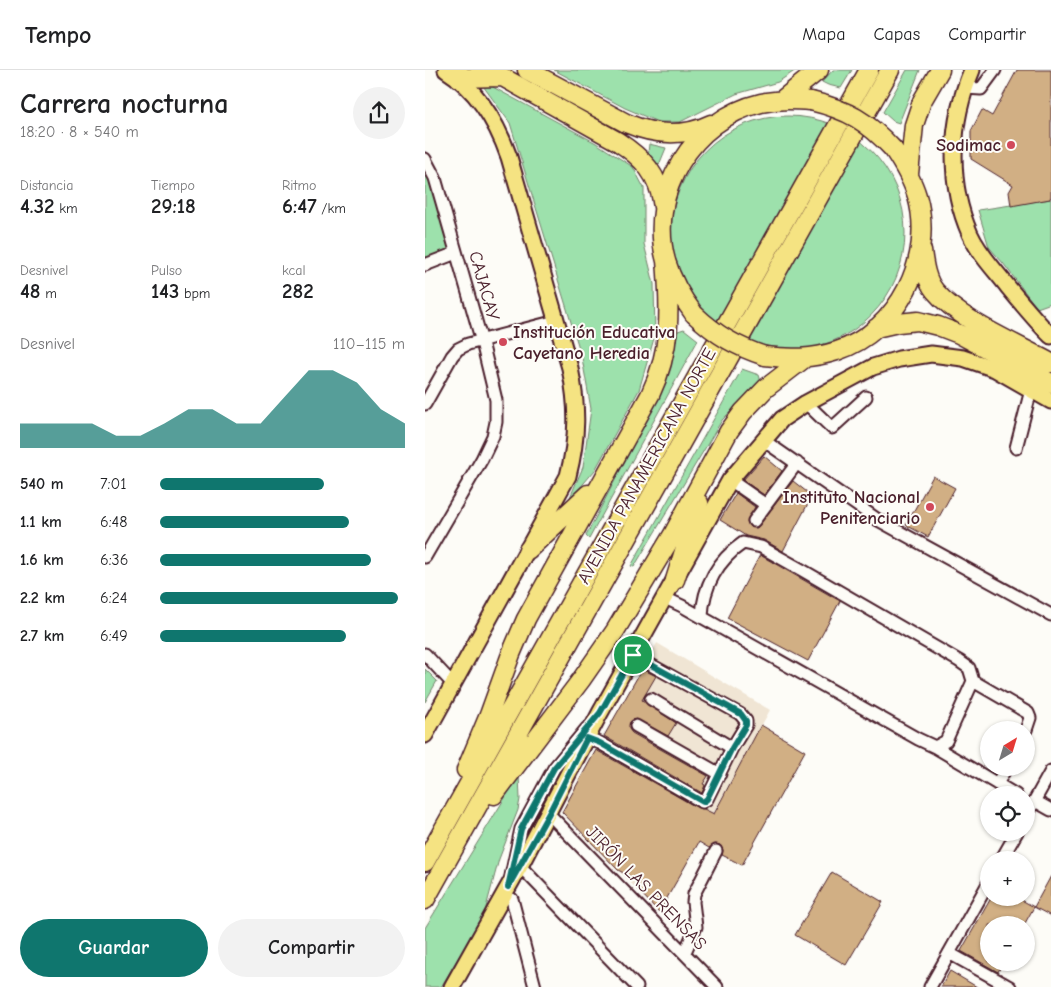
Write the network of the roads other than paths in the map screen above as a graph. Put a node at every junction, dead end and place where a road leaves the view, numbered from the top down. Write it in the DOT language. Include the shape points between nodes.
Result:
graph roads {
  1 [pos="527,70"];
  2 [pos="819,70"];
  3 [pos="869,70"];
  4 [pos="890,70"];
  5 [pos="940,70"];
  6 [pos="972,70"];
  7 [pos="995,70"];
  8 [pos="454,73"];
  9 [pos="496,73"];
  10 [pos="965,88"];
  11 [pos="783,100"];
  12 [pos="723,119"];
  13 [pos="425,159"];
  14 [pos="909,174"];
  15 [pos="663,210"];
  16 [pos="921,246"];
  17 [pos="456,252"];
  18 [pos="666,260"];
  19 [pos="425,265"];
  20 [pos="556,321"];
  21 [pos="876,328"];
  22 [pos="1051,336"];
  23 [pos="482,342"];
  24 [pos="805,358"];
  25 [pos="1051,363"];
  26 [pos="1051,382"];
  27 [pos="1031,390"];
  28 [pos="866,397"];
  29 [pos="1051,402"];
  30 [pos="806,403"];
  31 [pos="425,404"];
  32 [pos="763,440"];
  33 [pos="1016,448"];
  34 [pos="713,459"];
  35 [pos="797,463"];
  36 [pos="730,480"];
  37 [pos="601,481"];
  38 [pos="766,505"];
  39 [pos="754,521"];
  40 [pos="528,550"];
  41 [pos="425,557"];
  42 [pos="675,580"];
  43 [pos="665,598"];
  44 [pos="1051,615"];
  45 [pos="702,617"];
  46 [pos="425,654"];
  47 [pos="633,655"];
  48 [pos="973,681"];
  49 [pos="453,683"];
  50 [pos="651,699"];
  51 [pos="600,713"];
  52 [pos="1028,721"];
  53 [pos="636,726"];
  54 [pos="425,734"];
  55 [pos="587,738"];
  56 [pos="935,747"];
  57 [pos="732,748"];
  58 [pos="1051,771"];
  59 [pos="719,774"];
  60 [pos="1002,776"];
  61 [pos="997,784"];
  62 [pos="1000,786"];
  63 [pos="1035,796"];
  64 [pos="1035,804"];
  65 [pos="1051,810"];
  66 [pos="549,813"];
  67 [pos="450,818"];
  68 [pos="459,838"];
  69 [pos="716,851"];
  70 [pos="425,862"];
  71 [pos="520,866"];
  72 [pos="510,893"];
  73 [pos="980,898"];
  74 [pos="425,900"];
  75 [pos="685,952"];
  76 [pos="949,953"];
  77 [pos="452,987"];
  78 [pos="535,987"];
  79 [pos="637,987"];
  80 [pos="717,987"];
  81 [pos="930,987"];
  82 [pos="1010,987"];
  1 -- 12 [label="highway" via="643,131 680,134 702,129"];
  2 -- 11 [label="highway"];
  3 -- 67 [label="highway, AVENIDA PANAMERICANA NORTE"];
  4 -- 68 [label="highway, AVENIDA PANAMERICANA NORTE"];
  5 -- 14 [label="highway" via="922,101 914,125"];
  6 -- 10 [label="main road"];
  7 -- 10 [label="street" via="981,89"];
  8 -- 9 [label="highway"];
  8 -- 20 [label="main road" via="476,96 501,135"];
  9 -- 15 [label="highway" via="635,153 654,176 661,192"];
  10 -- 22 [label="main road" via="957,120 954,154 957,196 971,235 994,270"];
  11 -- 12 [label="highway" via="762,102"];
  11 -- 14 [label="highway, bridge" via="834,106 857,117 893,148"];
  12 -- 15 [label="highway" via="700,136 683,158 670,183"];
  13 -- 17 [label="street, CAJACAY" via="435,178"];
  14 -- 16 [label="highway" via="918,198"];
  15 -- 18 [label="highway"];
  16 -- 21 [label="highway" via="906,292 893,312"];
  16 -- 25 [label="highway" via="925,272 935,290 951,306"];
  17 -- 19 [label="street"];
  17 -- 23 [label="street, CAJACAY"];
  18 -- 24 [label="highway, bridge" via="682,298 709,328 726,340 765,356"];
  18 -- 37 [label="highway" via="669,311 664,359 650,395"];
  20 -- 23 [label="street"];
  20 -- 40 [label="main road" via="576,395 574,453 568,476"];
  21 -- 24 [label="highway" via="837,351"];
  21 -- 26 [label="highway" via="918,321 938,326"];
  23 -- 31 [label="street" via="458,348"];
  23 -- 41 [label="street, CAJACAY" via="496,400 493,436"];
  24 -- 34 [label="highway" via="746,408"];
  27 -- 29 [label="main road"];
  27 -- 30 [label="main road" via="995,369 963,358 931,354 873,367"];
  27 -- 33 [label="street"];
  28 -- 30 [label="street" via="832,428"];
  30 -- 32 [label="main road" via="782,419"];
  32 -- 35 [label="street"];
  32 -- 36 [label="main road"];
  34 -- 42 [label="highway"];
  34 -- 68 [label="highway" via="658,561 598,656"];
  35 -- 38 [label="street"];
  35 -- 44 [label="street" via="878,520"];
  36 -- 38 [label="street"];
  36 -- 42 [label="main road"];
  37 -- 40 [label="highway"];
  37 -- 67 [label="highway" via="520,631"];
  38 -- 39 [label="street"];
  40 -- 49 [label="main road"];
  42 -- 43 [label="main road"];
  43 -- 45 [label="street"];
  43 -- 47 [label="main road"];
  45 -- 48 [label="street" via="711,579 718,566 743,543 761,547 959,661 969,668"];
  45 -- 56 [label="street"];
  46 -- 49 [label="street"];
  47 -- 51 [label="main road"];
  47 -- 57 [label="street" via="741,714 746,725"];
  48 -- 52 [label="street" via="1028,713"];
  48 -- 56 [label="street" via="946,741"];
  49 -- 54 [label="main road"];
  50 -- 57 [label="street"];
  51 -- 55 [label="main road"];
  51 -- 72 [label="street" via="554,768 521,829"];
  53 -- 59 [label="street"];
  55 -- 59 [label="street" via="703,802"];
  55 -- 66 [label="main road"];
  56 -- 61 [label="street"];
  57 -- 59 [label="street"];
  58 -- 63 [label="street"];
  60 -- 61 [label="street"];
  61 -- 62 [label="street"];
  64 -- 65 [label="street"];
  66 -- 71 [label="main road"];
  66 -- 75 [label="street, JIRÓN LAS PRENSAS"];
  67 -- 70 [label="highway, AVENIDA PANAMERICANA NORTE"];
  68 -- 74 [label="highway"];
  69 -- 75 [label="street" via="694,894 696,927"];
  71 -- 72 [label="main road"];
  71 -- 79 [label="street"];
  72 -- 77 [label="main road"];
  72 -- 78 [label="street"];
  73 -- 76 [label="street"];
  75 -- 80 [label="street, JIRÓN LAS PRENSAS"];
  76 -- 81 [label="street"];
  76 -- 82 [label="street"];
}
